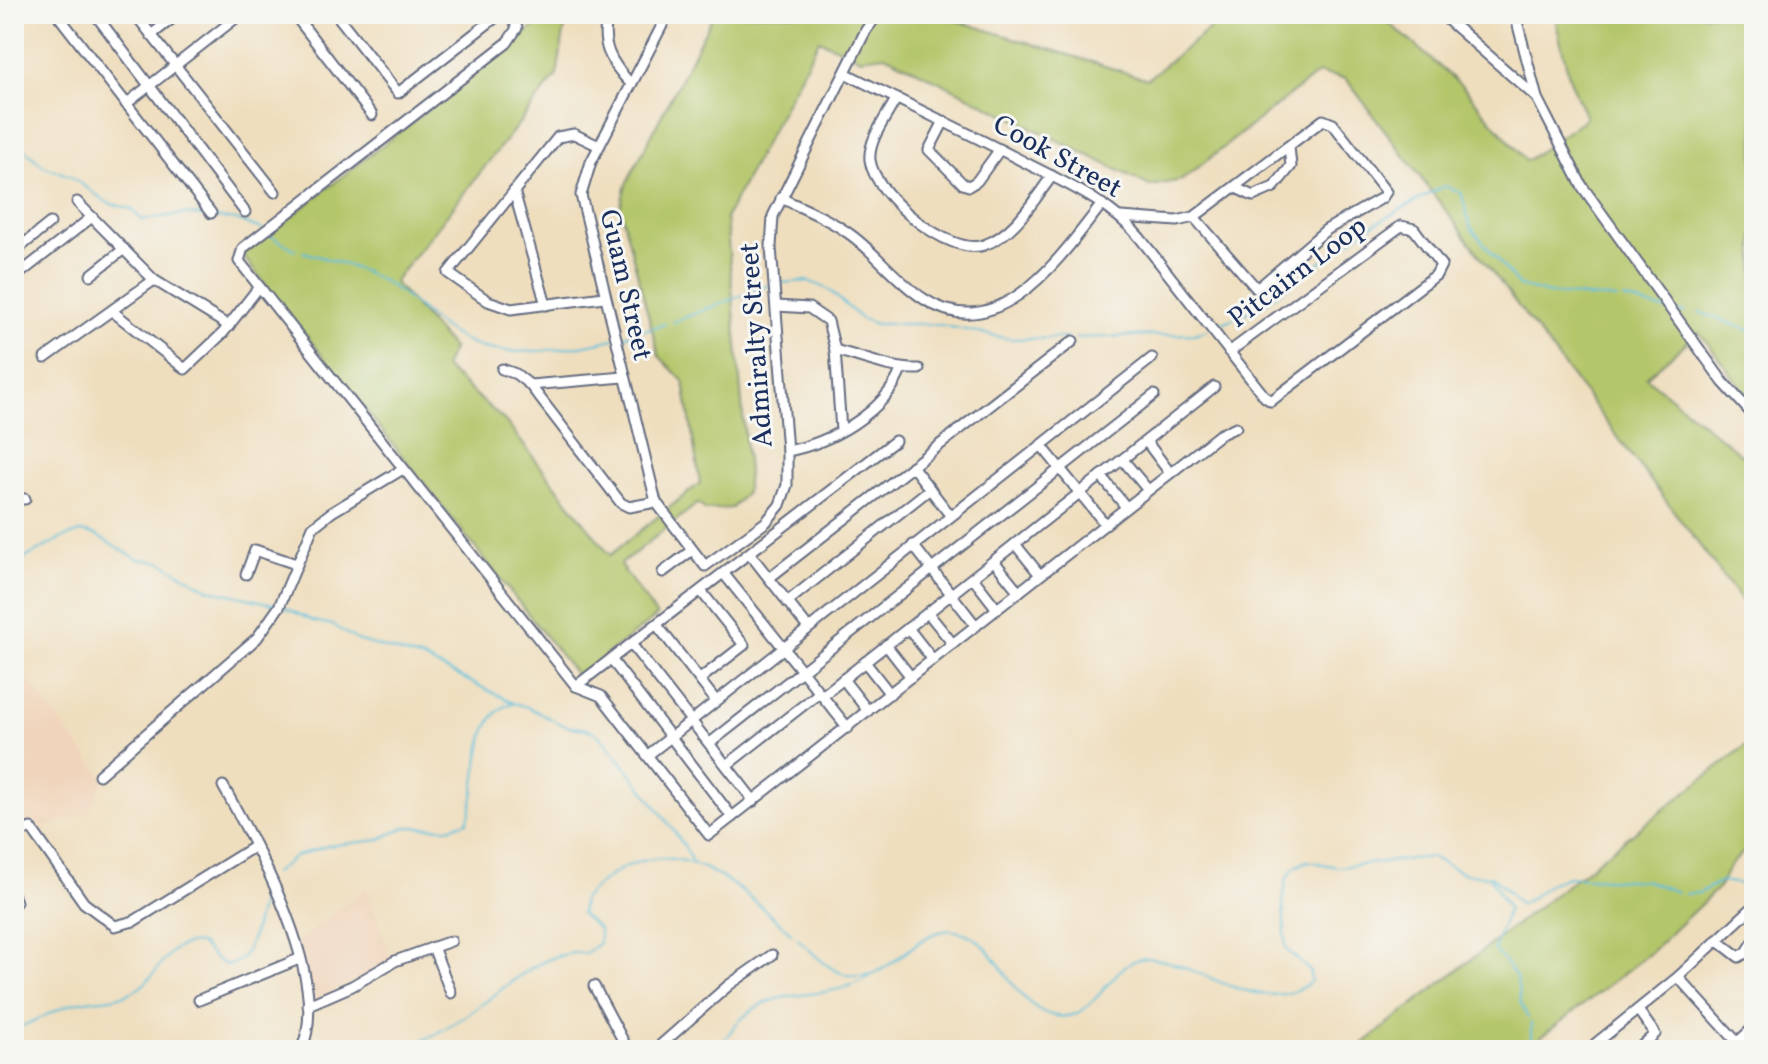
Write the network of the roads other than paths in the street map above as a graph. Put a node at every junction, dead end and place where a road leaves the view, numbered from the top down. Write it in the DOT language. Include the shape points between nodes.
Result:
graph roads {
  1 [pos="57,14"];
  2 [pos="95,14"];
  3 [pos="135,14"];
  4 [pos="178,14"];
  5 [pos="241,14"];
  6 [pos="294,14"];
  7 [pos="336,14"];
  8 [pos="500,14"];
  9 [pos="512,14"];
  10 [pos="609,14"];
  11 [pos="668,14"];
  12 [pos="878,14"];
  13 [pos="1441,14"];
  14 [pos="1515,14"];
  15 [pos="151,35"];
  16 [pos="175,65"];
  17 [pos="845,73"];
  18 [pos="631,84"];
  19 [pos="149,86"];
  20 [pos="1537,98"];
  21 [pos="896,99"];
  22 [pos="126,104"];
  23 [pos="372,115"];
  24 [pos="944,121"];
  25 [pos="599,146"];
  26 [pos="1289,147"];
  27 [pos="1000,149"];
  28 [pos="1052,176"];
  29 [pos="1236,188"];
  30 [pos="514,191"];
  31 [pos="275,192"];
  32 [pos="781,198"];
  33 [pos="77,202"];
  34 [pos="1102,204"];
  35 [pos="245,212"];
  36 [pos="211,213"];
  37 [pos="92,217"];
  38 [pos="1121,217"];
  39 [pos="1194,217"];
  40 [pos="50,223"];
  41 [pos="124,249"];
  42 [pos="14,252"];
  43 [pos="91,275"];
  44 [pos="14,278"];
  45 [pos="154,280"];
  46 [pos="259,287"];
  47 [pos="604,297"];
  48 [pos="546,305"];
  49 [pos="777,306"];
  50 [pos="112,311"];
  51 [pos="229,326"];
  52 [pos="1073,341"];
  53 [pos="835,350"];
  54 [pos="1229,352"];
  55 [pos="45,358"];
  56 [pos="1152,358"];
  57 [pos="502,369"];
  58 [pos="919,369"];
  59 [pos="901,370"];
  60 [pos="624,377"];
  61 [pos="530,385"];
  62 [pos="1214,387"];
  63 [pos="1154,395"];
  64 [pos="1271,401"];
  65 [pos="1754,416"];
  66 [pos="1236,427"];
  67 [pos="841,430"];
  68 [pos="895,441"];
  69 [pos="1146,441"];
  70 [pos="1041,445"];
  71 [pos="787,451"];
  72 [pos="1123,460"];
  73 [pos="912,466"];
  74 [pos="403,469"];
  75 [pos="1061,469"];
  76 [pos="1170,473"];
  77 [pos="1101,476"];
  78 [pos="930,489"];
  79 [pos="1148,490"];
  80 [pos="1080,493"];
  81 [pos="14,498"];
  82 [pos="25,499"];
  83 [pos="656,502"];
  84 [pos="1126,507"];
  85 [pos="950,515"];
  86 [pos="1105,524"];
  87 [pos="1015,544"];
  88 [pos="913,545"];
  89 [pos="691,551"];
  90 [pos="750,554"];
  91 [pos="994,561"];
  92 [pos="296,564"];
  93 [pos="705,566"];
  94 [pos="932,570"];
  95 [pos="663,572"];
  96 [pos="246,574"];
  97 [pos="724,574"];
  98 [pos="1040,575"];
  99 [pos="769,578"];
  100 [pos="973,578"];
  101 [pos="701,591"];
  102 [pos="1019,592"];
  103 [pos="951,594"];
  104 [pos="787,602"];
  105 [pos="997,609"];
  106 [pos="928,613"];
  107 [pos="657,625"];
  108 [pos="976,626"];
  109 [pos="808,628"];
  110 [pos="908,628"];
  111 [pos="631,644"];
  112 [pos="953,644"];
  113 [pos="886,645"];
  114 [pos="783,647"];
  115 [pos="611,659"];
  116 [pos="933,660"];
  117 [pos="865,662"];
  118 [pos="802,671"];
  119 [pos="911,677"];
  120 [pos="700,679"];
  121 [pos="843,679"];
  122 [pos="576,686"];
  123 [pos="890,694"];
  124 [pos="821,695"];
  125 [pos="716,701"];
  126 [pos="868,711"];
  127 [pos="692,720"];
  128 [pos="848,728"];
  129 [pos="672,736"];
  130 [pos="710,743"];
  131 [pos="648,755"];
  132 [pos="727,765"];
  133 [pos="99,775"];
  134 [pos="223,786"];
  135 [pos="754,801"];
  136 [pos="732,817"];
  137 [pos="14,834"];
  138 [pos="255,846"];
  139 [pos="1754,906"];
  140 [pos="1717,940"];
  141 [pos="451,941"];
  142 [pos="1754,941"];
  143 [pos="433,947"];
  144 [pos="772,955"];
  145 [pos="299,959"];
  146 [pos="1678,977"];
  147 [pos="594,986"];
  148 [pos="451,993"];
  149 [pos="199,1000"];
  150 [pos="308,1005"];
  151 [pos="1638,1010"];
  152 [pos="1754,1027"];
  153 [pos="1738,1043"];
  154 [pos="301,1050"];
  155 [pos="628,1050"];
  156 [pos="655,1050"];
  157 [pos="1596,1050"];
  158 [pos="1637,1050"];
  159 [pos="1729,1050"];
  1 -- 22 [label="street"];
  2 -- 19 [label="street"];
  3 -- 15 [label="street"];
  4 -- 15 [label="street"];
  5 -- 16 [label="street"];
  6 -- 23 [label="street"];
  7 -- 8 [label="street" via="398,93"];
  9 -- 46 [label="street" via="517,28 507,43 240,252 239,261"];
  10 -- 18 [label="street" via="607,52"];
  11 -- 18 [label="street, Guam Street"];
  12 -- 17 [label="street, Admiralty Street"];
  13 -- 20 [label="street"];
  14 -- 20 [label="street"];
  15 -- 16 [label="street"];
  16 -- 19 [label="street"];
  16 -- 31 [label="street"];
  17 -- 21 [label="street, Cook Street"];
  17 -- 32 [label="street, Admiralty Street"];
  18 -- 25 [label="street, Guam Street"];
  19 -- 22 [label="street"];
  19 -- 35 [label="street"];
  20 -- 65 [label="street" via="1582,186 1723,382"];
  21 -- 24 [label="street, Cook Street"];
  21 -- 28 [label="street" via="871,151 873,171 897,203 954,244 975,248 999,238"];
  22 -- 36 [label="street"];
  24 -- 27 [label="street, Cook Street"];
  24 -- 27 [label="street" via="929,150 963,184 974,184"];
  25 -- 30 [label="street" via="563,133"];
  25 -- 47 [label="street, Guam Street" via="581,195"];
  26 -- 29 [label="street"];
  26 -- 29 [label="street" via="1291,166 1274,187 1253,196"];
  26 -- 39 [label="street" via="1327,120 1385,188 1385,195 1326,230 1262,288 1251,286"];
  27 -- 28 [label="street, Cook Street"];
  28 -- 34 [label="street, Cook Street"];
  29 -- 39 [label="street"];
  30 -- 48 [label="street"];
  30 -- 48 [label="street" via="448,273 499,306"];
  32 -- 34 [label="street" via="850,234 922,298 959,313 989,310 1029,288"];
  32 -- 49 [label="street, Admiralty Street" via="771,231"];
  33 -- 37 [label="street"];
  34 -- 38 [label="street, Cook Street"];
  37 -- 41 [label="street"];
  37 -- 44 [label="street"];
  38 -- 39 [label="street"];
  38 -- 54 [label="street, Cook Street"];
  40 -- 42 [label="street"];
  41 -- 43 [label="street"];
  41 -- 45 [label="street"];
  45 -- 50 [label="street"];
  45 -- 51 [label="street"];
  46 -- 51 [label="street"];
  46 -- 74 [label="street"];
  47 -- 48 [label="street"];
  47 -- 60 [label="street, Guam Street"];
  49 -- 53 [label="street" via="820,313 828,321"];
  49 -- 71 [label="street, Admiralty Street"];
  50 -- 51 [label="street" via="185,369"];
  50 -- 55 [label="street"];
  52 -- 73 [label="street"];
  53 -- 59 [label="street"];
  53 -- 67 [label="street"];
  54 -- 64 [label="street, Cook Street"];
  54 -- 64 [label="street, Pitcairn Loop" via="1390,232 1406,226 1417,231 1439,261 1440,272"];
  56 -- 70 [label="street"];
  57 -- 61 [label="street"];
  58 -- 59 [label="street"];
  59 -- 67 [label="street" via="884,398"];
  60 -- 61 [label="street"];
  60 -- 83 [label="street, Guam Street"];
  61 -- 83 [label="street" via="621,503 629,507"];
  62 -- 69 [label="street"];
  63 -- 75 [label="street"];
  66 -- 76 [label="street"];
  67 -- 71 [label="street"];
  68 -- 90 [label="street"];
  69 -- 72 [label="street"];
  69 -- 76 [label="street"];
  70 -- 75 [label="street"];
  70 -- 85 [label="street"];
  71 -- 93 [label="street, Admiralty Street" via="787,485 780,505 741,542"];
  72 -- 77 [label="street"];
  72 -- 79 [label="street"];
  73 -- 78 [label="street"];
  73 -- 99 [label="street"];
  74 -- 92 [label="street" via="322,519 306,538"];
  74 -- 122 [label="street"];
  75 -- 80 [label="street"];
  75 -- 94 [label="street"];
  76 -- 79 [label="street"];
  77 -- 80 [label="street"];
  77 -- 84 [label="street"];
  78 -- 85 [label="street"];
  78 -- 104 [label="street"];
  79 -- 84 [label="street"];
  80 -- 86 [label="street"];
  80 -- 87 [label="street"];
  81 -- 82 [label="street"];
  83 -- 89 [label="street, Guam Street"];
  84 -- 86 [label="street"];
  85 -- 88 [label="street"];
  86 -- 98 [label="street"];
  87 -- 91 [label="street"];
  87 -- 98 [label="street"];
  88 -- 94 [label="street"];
  88 -- 109 [label="street"];
  89 -- 93 [label="street, Guam Street"];
  89 -- 95 [label="street"];
  90 -- 97 [label="street"];
  90 -- 99 [label="street"];
  91 -- 100 [label="street"];
  91 -- 102 [label="street"];
  92 -- 96 [label="street" via="255,550"];
  92 -- 133 [label="street" via="279,607 257,638"];
  94 -- 103 [label="street"];
  94 -- 118 [label="street"];
  97 -- 101 [label="street"];
  97 -- 114 [label="street"];
  98 -- 102 [label="street"];
  99 -- 104 [label="street"];
  100 -- 103 [label="street"];
  100 -- 105 [label="street"];
  101 -- 107 [label="street"];
  101 -- 120 [label="street" via="744,645"];
  102 -- 105 [label="street"];
  103 -- 106 [label="street"];
  103 -- 108 [label="street"];
  104 -- 109 [label="street"];
  105 -- 108 [label="street"];
  106 -- 110 [label="street"];
  106 -- 112 [label="street"];
  107 -- 111 [label="street"];
  107 -- 120 [label="street"];
  108 -- 112 [label="street"];
  109 -- 114 [label="street"];
  110 -- 113 [label="street"];
  110 -- 116 [label="street"];
  111 -- 115 [label="street"];
  111 -- 127 [label="street"];
  112 -- 116 [label="street"];
  113 -- 117 [label="street"];
  113 -- 119 [label="street"];
  114 -- 118 [label="street"];
  114 -- 125 [label="street"];
  115 -- 122 [label="street"];
  115 -- 129 [label="street"];
  116 -- 119 [label="street"];
  117 -- 121 [label="street"];
  117 -- 123 [label="street"];
  118 -- 124 [label="street"];
  118 -- 130 [label="street"];
  119 -- 123 [label="street"];
  120 -- 125 [label="street"];
  121 -- 124 [label="street"];
  121 -- 126 [label="street"];
  122 -- 131 [label="street" via="601,696"];
  123 -- 126 [label="street"];
  124 -- 128 [label="street"];
  124 -- 132 [label="street"];
  125 -- 127 [label="street"];
  126 -- 128 [label="street"];
  127 -- 129 [label="street"];
  127 -- 130 [label="street"];
  128 -- 135 [label="street"];
  129 -- 131 [label="street"];
  129 -- 136 [label="street"];
  130 -- 132 [label="street"];
  131 -- 136 [label="street" via="709,835"];
  132 -- 135 [label="street"];
  134 -- 138 [label="street"];
  135 -- 136 [label="street"];
  137 -- 138 [label="street" via="31,828 84,903 115,926 134,921"];
  138 -- 145 [label="street"];
  139 -- 140 [label="street"];
  140 -- 142 [label="street" via="1739,957"];
  140 -- 146 [label="street"];
  141 -- 143 [label="street"];
  143 -- 148 [label="street"];
  143 -- 150 [label="street"];
  144 -- 156 [label="street"];
  145 -- 149 [label="street"];
  145 -- 150 [label="street"];
  146 -- 151 [label="street"];
  146 -- 153 [label="street"];
  147 -- 155 [label="street"];
  150 -- 154 [label="street"];
  151 -- 157 [label="street" via="1595,1044"];
  151 -- 158 [label="street" via="1655,1034"];
  152 -- 153 [label="street"];
  153 -- 159 [label="street"];
}
